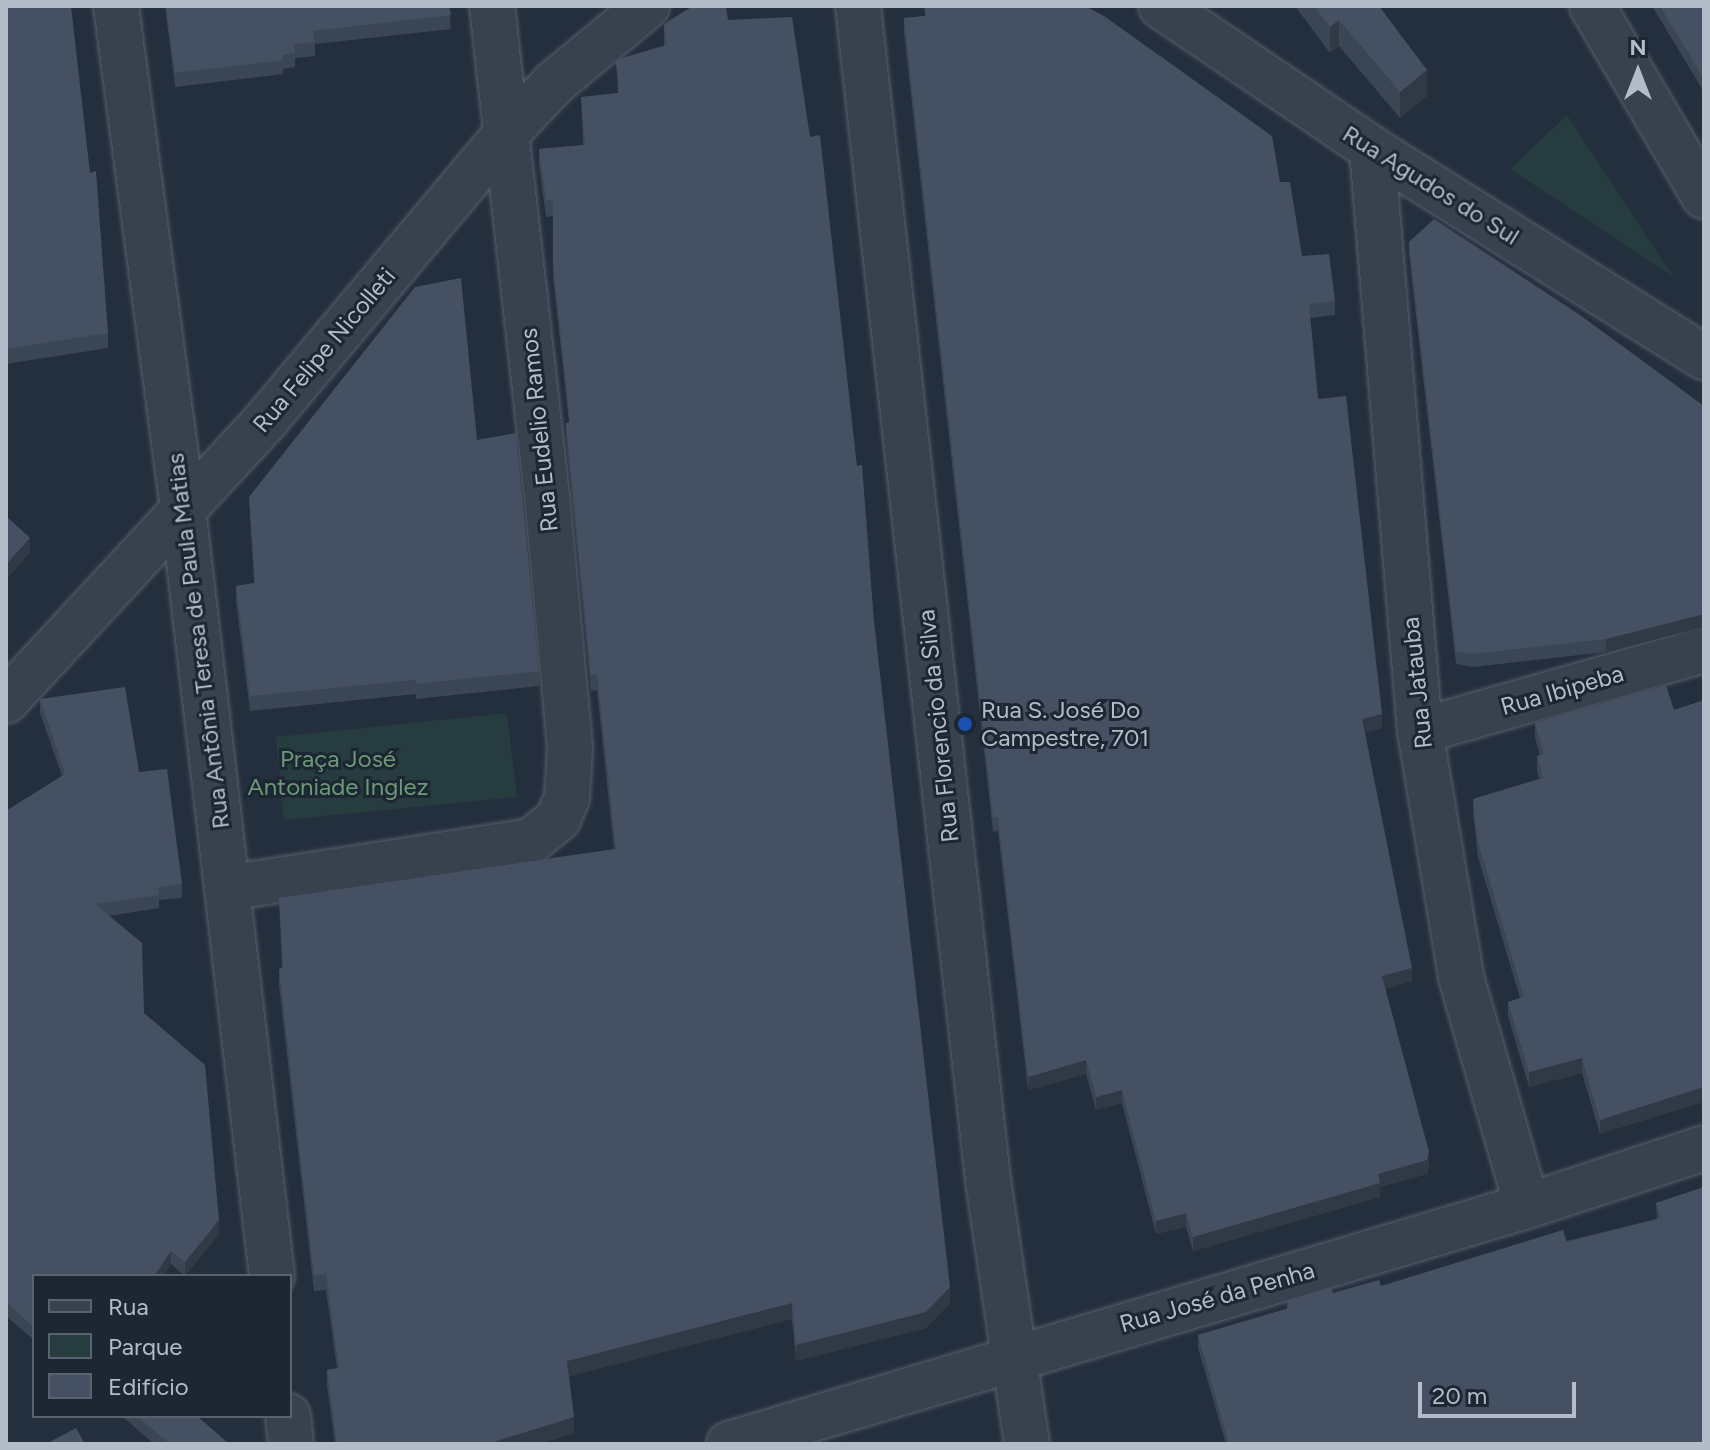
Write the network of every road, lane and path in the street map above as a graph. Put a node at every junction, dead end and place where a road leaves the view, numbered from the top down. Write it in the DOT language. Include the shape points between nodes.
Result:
graph roads {
  1 [pos="116,6"];
  2 [pos="492,6"];
  3 [pos="647,6"];
  4 [pos="858,6"];
  5 [pos="1161,6"];
  6 [pos="1592,6"];
  7 [pos="506,134"];
  8 [pos="1372,149"];
  9 [pos="1704,196"];
  10 [pos="1704,357"];
  11 [pos="183,509"];
  12 [pos="1704,650"];
  13 [pos="6,701"];
  14 [pos="1420,731"];
  15 [pos="227,888"];
  16 [pos="1704,1148"];
  17 [pos="1527,1206"];
  18 [pos="272,1274"];
  19 [pos="1011,1357"];
  20 [pos="288,1418"];
  21 [pos="291,1444"];
  22 [pos="729,1444"];
  23 [pos="1027,1444"];
  1 -- 11 [label="street, Rua Antônia Teresa de Paula Matias"];
  2 -- 7 [label="street, Rua Eudelio Ramos"];
  3 -- 7 [label="street, Rua Felipe Nicolleti" via="554,83"];
  4 -- 19 [label="street, Rua Florencio da Silva"];
  5 -- 8 [label="street, Rua Agudos do Sul"];
  6 -- 9 [label="street"];
  7 -- 11 [label="street, Rua Felipe Nicolleti" via="266,420"];
  7 -- 15 [label="street, Rua Eudelio Ramos" via="570,748 567,798 558,819 531,841"];
  8 -- 10 [label="street, Rua Agudos do Sul"];
  8 -- 14 [label="street, Rua Jatauba"];
  11 -- 13 [label="street, Rua Felipe Nicolleti"];
  11 -- 15 [label="street, Rua Antônia Teresa de Paula Matias"];
  12 -- 14 [label="street, Rua Ibipeba"];
  14 -- 17 [label="street, Rua Jatauba" via="1461,977"];
  15 -- 18 [label="street, Rua Antônia Teresa de Paula Matias"];
  16 -- 17 [label="street, Rua José da Penha"];
  17 -- 19 [label="street, Rua José da Penha"];
  19 -- 22 [label="street, Rua José da Penha"];
  19 -- 23 [label="street, Rua Florencio da Silva"];
  20 -- 21 [label="street"];
}
